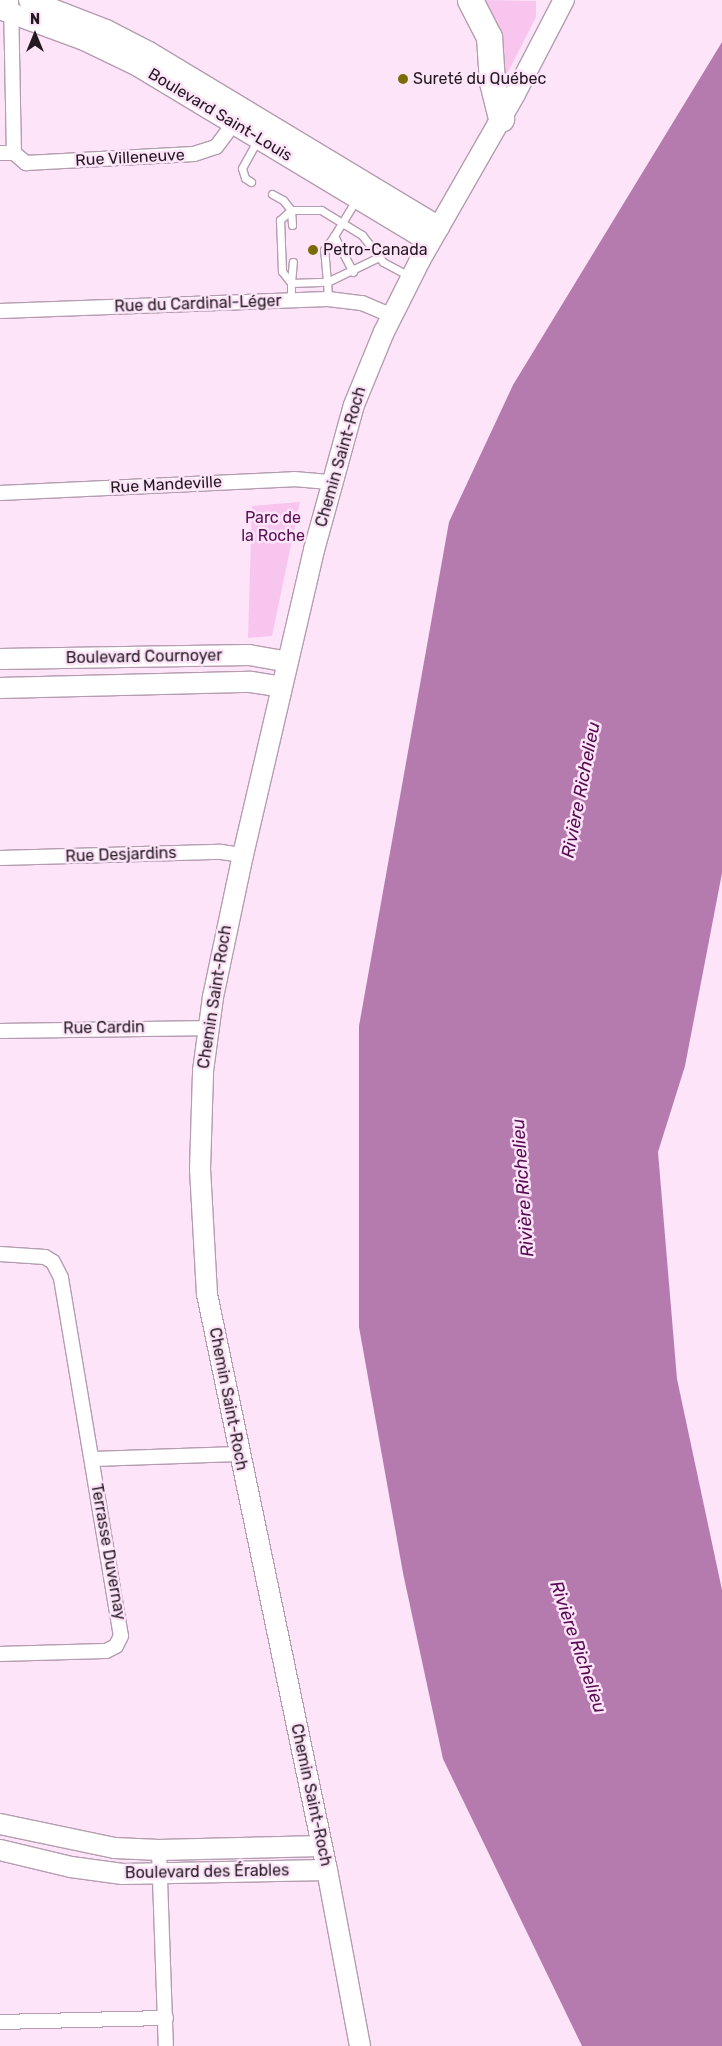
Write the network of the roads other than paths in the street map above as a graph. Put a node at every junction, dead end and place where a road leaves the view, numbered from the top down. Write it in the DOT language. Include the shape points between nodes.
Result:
graph roads {
  1 [pos="29,0"];
  2 [pos="470,0"];
  3 [pos="564,0"];
  4 [pos="8,7"];
  5 [pos="239,116"];
  6 [pos="500,119"];
  7 [pos="264,132"];
  8 [pos="7,153"];
  9 [pos="250,182"];
  10 [pos="272,194"];
  11 [pos="357,199"];
  12 [pos="292,210"];
  13 [pos="343,223"];
  14 [pos="292,225"];
  15 [pos="434,234"];
  16 [pos="334,236"];
  17 [pos="379,257"];
  18 [pos="293,262"];
  19 [pos="353,272"];
  20 [pos="412,278"];
  21 [pos="327,282"];
  22 [pos="291,283"];
  23 [pos="328,300"];
  24 [pos="291,301"];
  25 [pos="0,311"];
  26 [pos="392,316"];
  27 [pos="332,482"];
  28 [pos="0,493"];
  29 [pos="0,659"];
  30 [pos="287,662"];
  31 [pos="281,687"];
  32 [pos="0,688"];
  33 [pos="242,855"];
  34 [pos="0,858"];
  35 [pos="208,1028"];
  36 [pos="0,1031"];
  37 [pos="0,1254"];
  38 [pos="238,1454"];
  39 [pos="93,1459"];
  40 [pos="0,1654"];
  41 [pos="0,1824"];
  42 [pos="322,1846"];
  43 [pos="0,1850"];
  44 [pos="159,1850"];
  45 [pos="327,1870"];
  46 [pos="159,1875"];
  47 [pos="166,2018"];
  48 [pos="0,2022"];
  49 [pos="166,2046"];
  50 [pos="360,2046"];
  1 -- 5 [label="street, Boulevard Saint-Louis" via="136,45"];
  2 -- 6 [label="highway" via="489,37 492,82"];
  3 -- 6 [label="street, Chemin Saint-Roch"];
  4 -- 5 [label="street, Boulevard Saint-Louis" via="118,56"];
  4 -- 8 [label="street"];
  5 -- 7 [label="street, Boulevard Saint-Louis"];
  5 -- 8 [label="street, Rue Villeneuve" via="216,147 194,154 26,163"];
  6 -- 15 [label="street, Chemin Saint-Roch"];
  7 -- 9 [label="lane" via="242,168"];
  7 -- 11 [label="street, Boulevard Saint-Louis"];
  7 -- 15 [label="street, Boulevard Saint-Louis"];
  10 -- 12 [label="lane"];
  11 -- 13 [label="lane"];
  11 -- 15 [label="street, Boulevard Saint-Louis"];
  12 -- 13 [label="lane" via="321,210"];
  12 -- 14 [label="lane"];
  12 -- 22 [label="lane" via="280,220 282,271"];
  13 -- 16 [label="lane"];
  13 -- 17 [label="lane" via="362,235"];
  15 -- 20 [label="street, Chemin Saint-Roch"];
  16 -- 19 [label="lane"];
  16 -- 21 [label="lane" via="324,250"];
  17 -- 19 [label="lane"];
  17 -- 20 [label="lane"];
  18 -- 22 [label="lane"];
  19 -- 21 [label="lane"];
  20 -- 26 [label="street, Chemin Saint-Roch"];
  21 -- 22 [label="lane"];
  21 -- 23 [label="lane"];
  22 -- 24 [label="lane"];
  23 -- 24 [label="street, Rue du Cardinal-Léger"];
  23 -- 26 [label="street, Rue du Cardinal-Léger" via="362,303"];
  24 -- 25 [label="street, Rue du Cardinal-Léger"];
  26 -- 27 [label="street, Chemin Saint-Roch" via="354,405"];
  27 -- 28 [label="street, Rue Mandeville" via="294,479"];
  27 -- 30 [label="street, Chemin Saint-Roch"];
  29 -- 30 [label="street, Boulevard Cournoyer" via="249,655"];
  30 -- 31 [label="street, Chemin Saint-Roch"];
  31 -- 32 [label="street, Boulevard Cournoyer" via="251,682"];
  31 -- 33 [label="street, Chemin Saint-Roch"];
  33 -- 34 [label="street, Rue Desjardins" via="221,852"];
  33 -- 35 [label="street, Chemin Saint-Roch"];
  35 -- 36 [label="street, Rue Cardin"];
  35 -- 38 [label="street, Chemin Saint-Roch" via="200,1126 203,1254 216,1350"];
  37 -- 39 [label="street, Terrasse Duvernay" via="45,1256 58,1269"];
  38 -- 39 [label="street, Terrasse Duvernay"];
  38 -- 42 [label="street, Chemin Saint-Roch"];
  39 -- 40 [label="street, Terrasse Duvernay" via="121,1636 116,1646 106,1651"];
  41 -- 44 [label="street, Boulevard des Érables" via="115,1848"];
  42 -- 44 [label="street, Boulevard des Érables"];
  42 -- 45 [label="street, Chemin Saint-Roch"];
  43 -- 46 [label="street, Boulevard des Érables" via="71,1867"];
  44 -- 46 [label="street"];
  45 -- 46 [label="street, Boulevard des Érables"];
  45 -- 50 [label="street, Chemin Saint-Roch"];
  46 -- 47 [label="street"];
  47 -- 48 [label="street"];
  47 -- 49 [label="street"];
}
